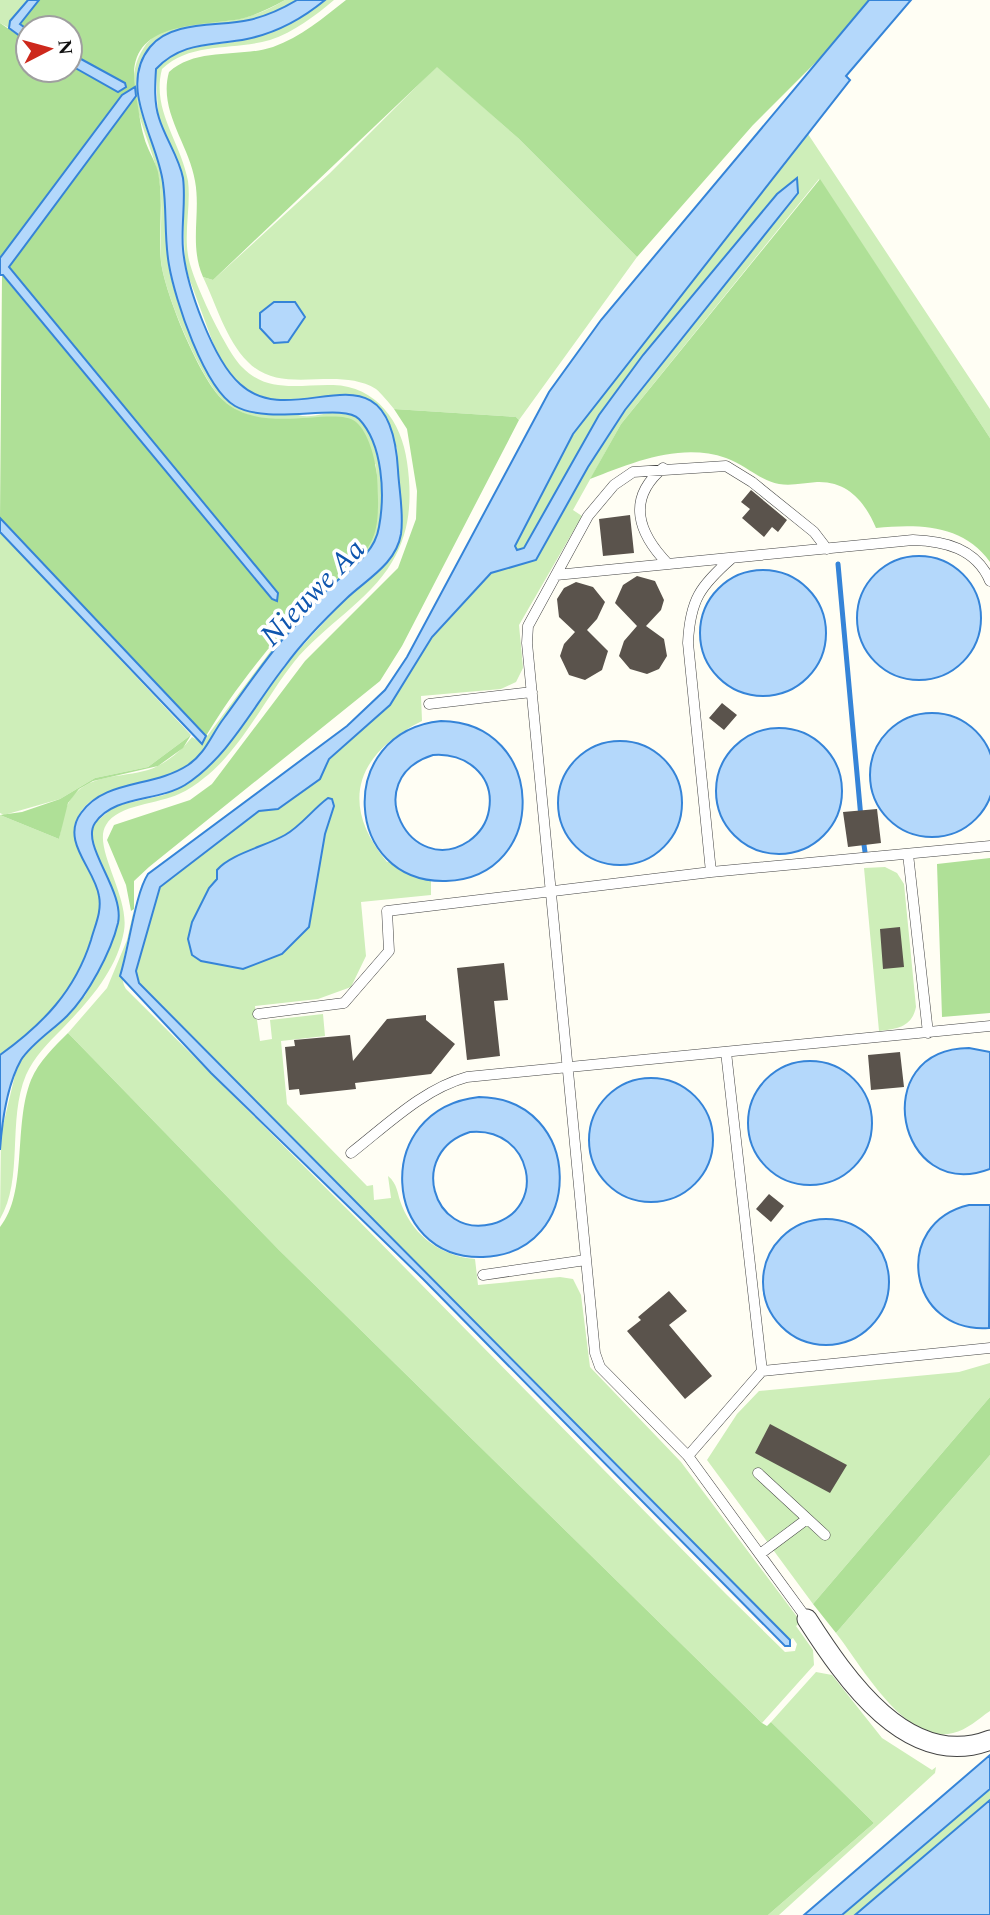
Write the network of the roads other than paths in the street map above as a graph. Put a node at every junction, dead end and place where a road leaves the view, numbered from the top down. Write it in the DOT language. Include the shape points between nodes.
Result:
graph roads {
  1 [pos="663,468"];
  2 [pos="827,549"];
  3 [pos="732,558"];
  4 [pos="668,564"];
  5 [pos="556,576"];
  6 [pos="990,581"];
  7 [pos="532,692"];
  8 [pos="429,704"];
  9 [pos="990,846"];
  10 [pos="908,854"];
  11 [pos="710,872"];
  12 [pos="551,891"];
  13 [pos="258,1014"];
  14 [pos="990,1026"];
  15 [pos="928,1032"];
  16 [pos="726,1052"];
  17 [pos="568,1068"];
  18 [pos="351,1153"];
  19 [pos="586,1261"];
  20 [pos="483,1275"];
  21 [pos="990,1348"];
  22 [pos="762,1371"];
  23 [pos="688,1456"];
  24 [pos="758,1473"];
  25 [pos="807,1519"];
  26 [pos="825,1535"];
  27 [pos="760,1554"];
  28 [pos="807,1619"];
  29 [pos="990,1740"];
  1 -- 2 [label="lane" via="726,466 803,523"];
  1 -- 4 [label="lane" via="640,496 640,514 654,549"];
  1 -- 5 [label="lane" via="633,471 614,485 588,516"];
  2 -- 3 [label="lane"];
  2 -- 6 [label="lane" via="939,541 962,548"];
  3 -- 4 [label="lane"];
  3 -- 11 [label="lane" via="697,594 689,615"];
  4 -- 5 [label="lane"];
  5 -- 7 [label="lane" via="528,626"];
  7 -- 8 [label="lane"];
  7 -- 12 [label="lane"];
  9 -- 10 [label="lane"];
  10 -- 11 [label="lane"];
  10 -- 15 [label="lane"];
  11 -- 12 [label="lane"];
  12 -- 13 [label="lane" via="387,911 389,951 344,1003"];
  12 -- 17 [label="lane"];
  14 -- 15 [label="lane"];
  15 -- 16 [label="lane"];
  16 -- 17 [label="lane"];
  16 -- 22 [label="lane"];
  17 -- 18 [label="lane" via="446,1083"];
  17 -- 19 [label="lane"];
  19 -- 20 [label="lane"];
  19 -- 23 [label="lane" via="600,1367"];
  21 -- 22 [label="lane"];
  22 -- 23 [label="lane"];
  23 -- 27 [label="lane"];
  24 -- 25 [label="lane"];
  25 -- 26 [label="lane"];
  25 -- 27 [label="lane"];
  27 -- 28 [label="lane"];
  28 -- 29 [label="street" via="830,1654 886,1719 931,1743 963,1749"];
}
